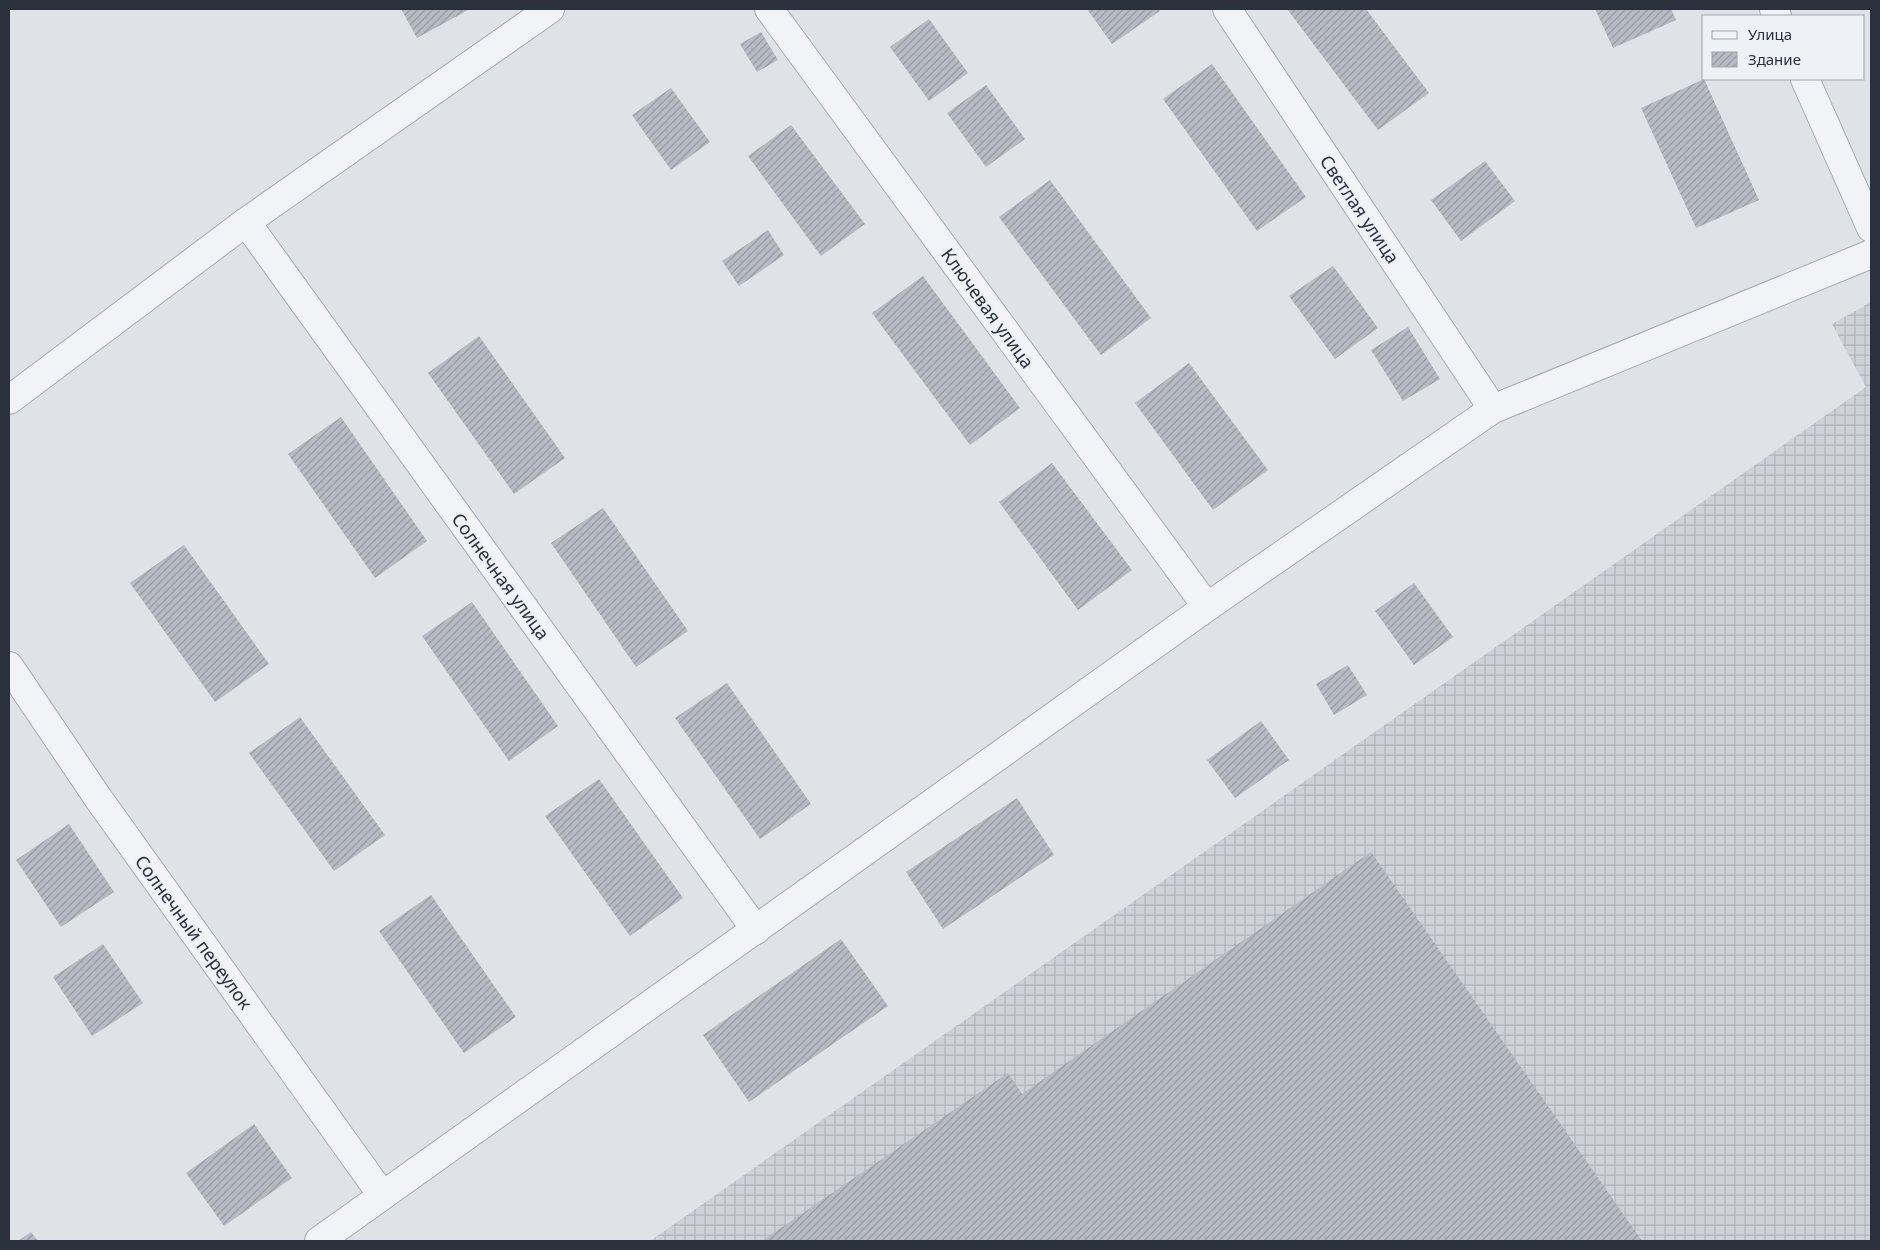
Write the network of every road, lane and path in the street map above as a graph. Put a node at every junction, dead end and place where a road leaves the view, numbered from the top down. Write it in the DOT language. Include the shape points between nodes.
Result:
graph roads {
  1 [pos="550,9"];
  2 [pos="769,9"];
  3 [pos="1227,9"];
  4 [pos="1805,80"];
  5 [pos="246,222"];
  6 [pos="1871,228"];
  7 [pos="1871,254"];
  8 [pos="9,400"];
  9 [pos="1493,409"];
  10 [pos="1207,607"];
  11 [pos="9,666"];
  12 [pos="756,930"];
  13 [pos="382,1195"];
  14 [pos="319,1241"];
  1 -- 5 [label="street"];
  2 -- 10 [label="street, Ключевая улица"];
  3 -- 9 [label="street, Светлая улица"];
  4 -- 6 [label="street"];
  5 -- 8 [label="street"];
  5 -- 12 [label="street, Солнечная улица"];
  7 -- 9 [label="street"];
  9 -- 10 [label="street"];
  10 -- 12 [label="street"];
  11 -- 13 [label="street, Солнечный переулок" via="98,798"];
  12 -- 13 [label="street"];
  13 -- 14 [label="street"];
}
